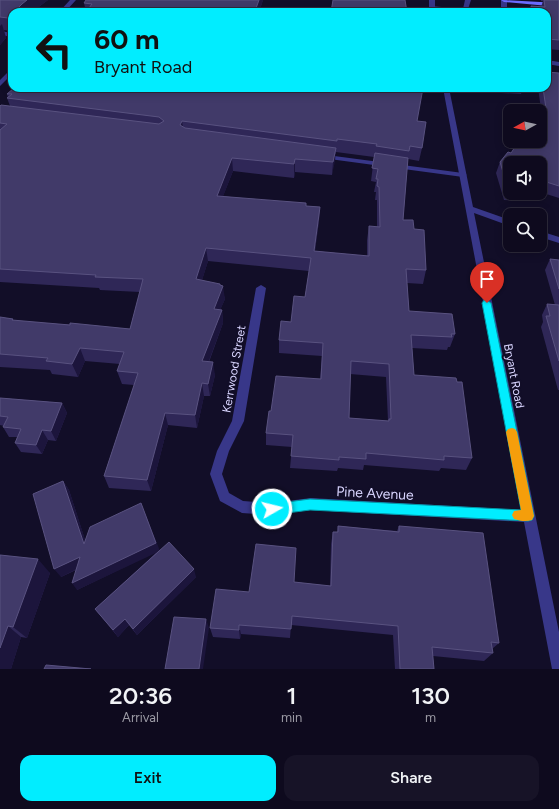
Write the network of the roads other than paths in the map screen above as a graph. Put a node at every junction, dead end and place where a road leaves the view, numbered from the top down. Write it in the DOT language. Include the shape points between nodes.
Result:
graph roads {
  1 [pos="73,0"];
  2 [pos="504,0"];
  3 [pos="559,5"];
  4 [pos="66,8"];
  5 [pos="8,75"];
  6 [pos="0,84"];
  7 [pos="447,92"];
  8 [pos="317,155"];
  9 [pos="462,175"];
  10 [pos="469,208"];
  11 [pos="503,220"];
  12 [pos="547,236"];
  13 [pos="559,240"];
  14 [pos="261,288"];
  15 [pos="224,497"];
  16 [pos="528,516"];
  17 [pos="559,669"];
  1 -- 4 [label="street"];
  2 -- 3 [label="main road"];
  5 -- 6 [label="street"];
  7 -- 9 [label="street, Bryant Road"];
  8 -- 9 [label="street"];
  9 -- 10 [label="street, Bryant Road"];
  10 -- 11 [label="street"];
  10 -- 16 [label="street, Bryant Road"];
  12 -- 13 [label="street"];
  14 -- 15 [label="street, Kerrwood Street" via="238,421 223,451 216,474"];
  15 -- 16 [label="street, Pine Avenue" via="242,507 272,509 310,504"];
  16 -- 17 [label="street, Bryant Road"];
}
